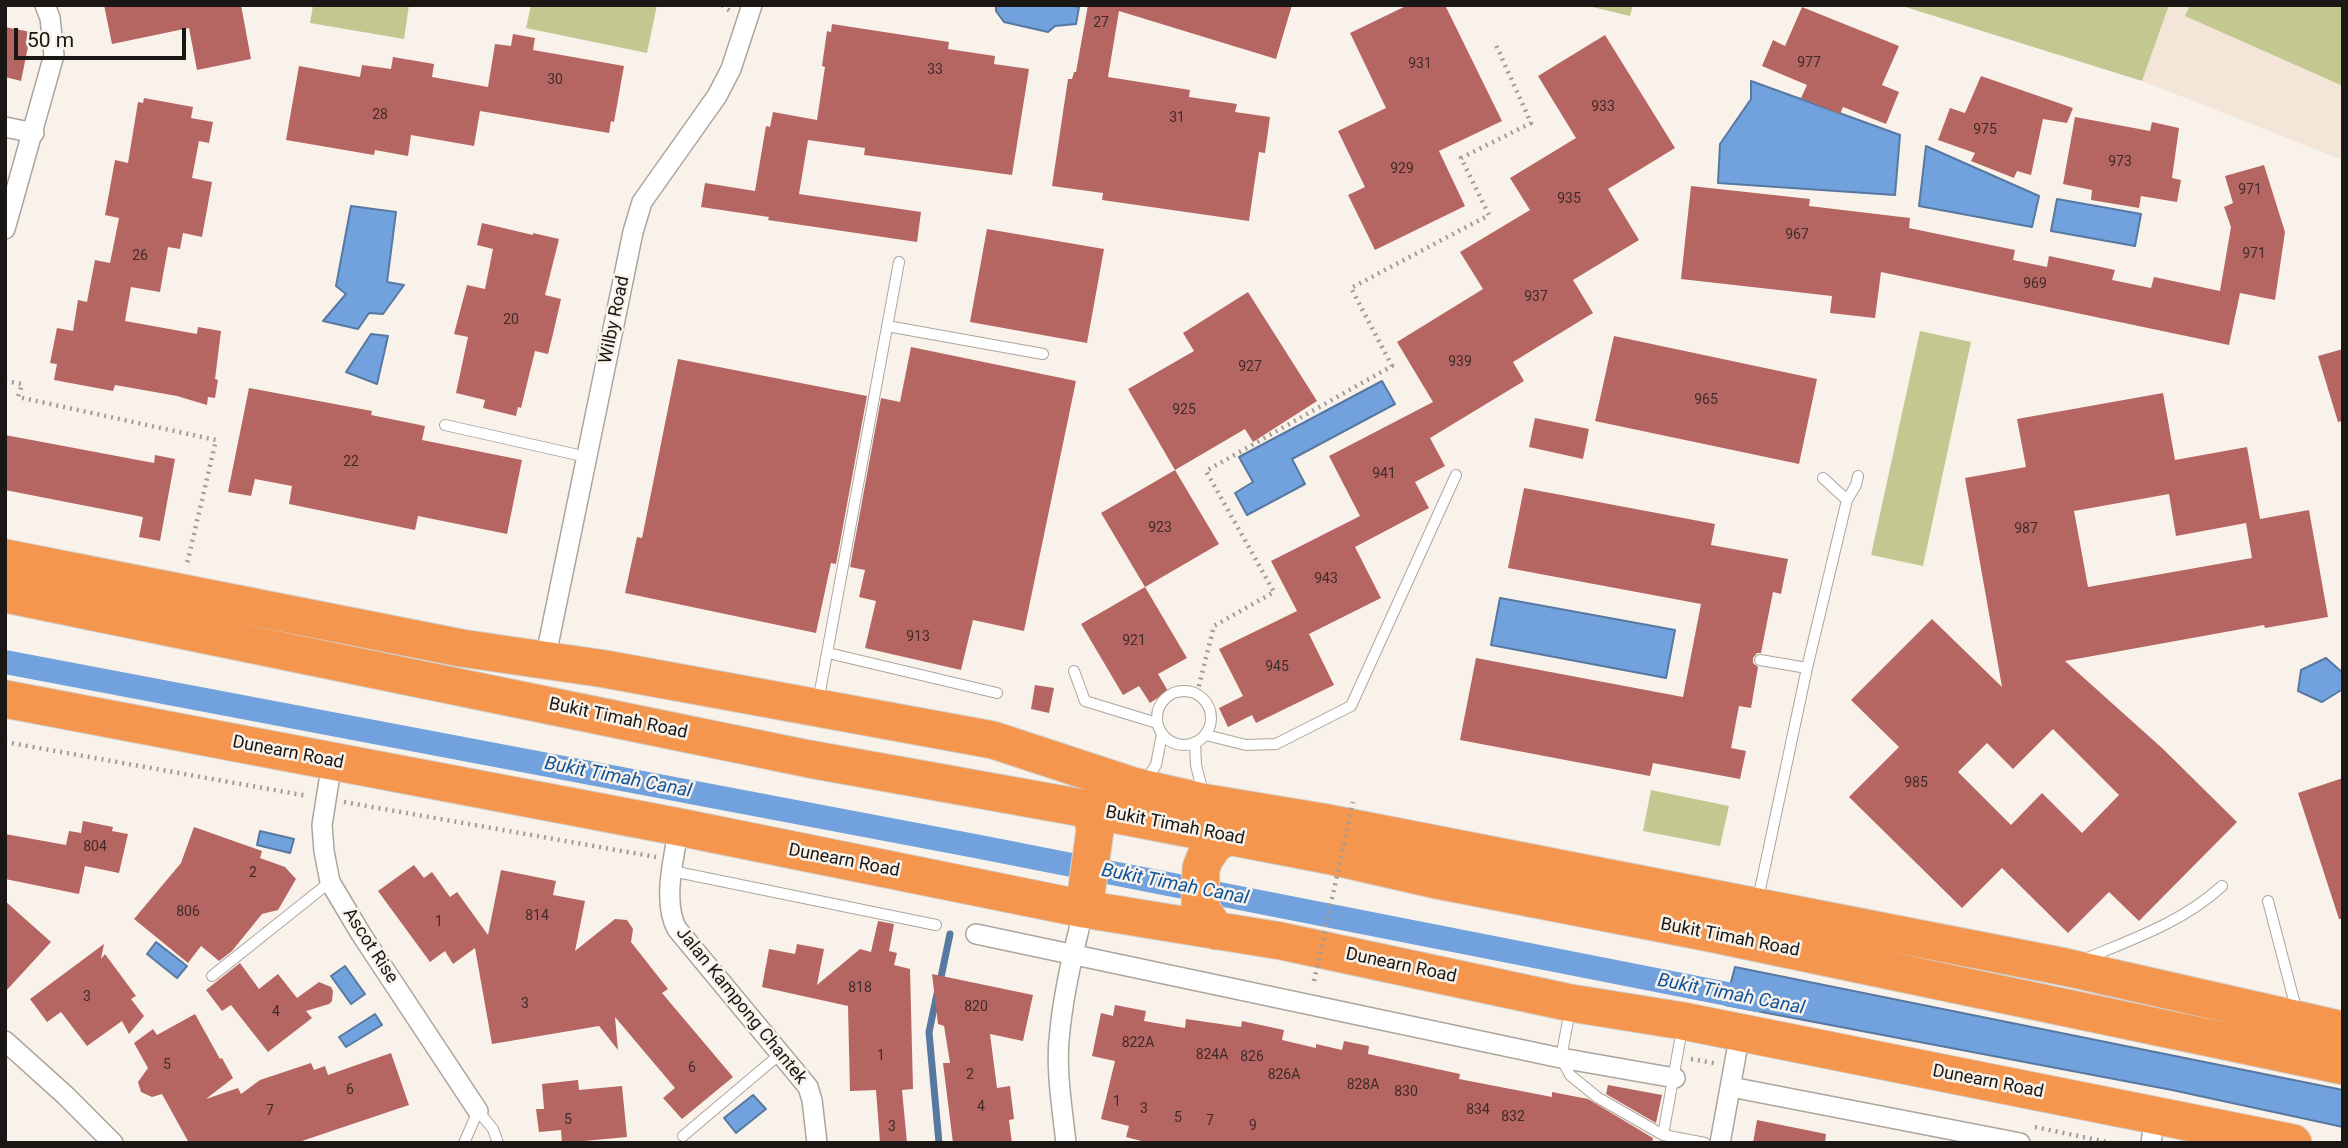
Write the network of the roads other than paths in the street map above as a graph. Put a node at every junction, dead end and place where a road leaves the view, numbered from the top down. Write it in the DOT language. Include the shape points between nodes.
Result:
graph roads {
  1 [pos="44,5"];
  2 [pos="752,5"];
  3 [pos="5,127"];
  4 [pos="34,133"];
  5 [pos="5,229"];
  6 [pos="899,262"];
  7 [pos="887,326"];
  8 [pos="1043,354"];
  9 [pos="445,425"];
  10 [pos="587,457"];
  11 [pos="1456,475"];
  12 [pos="1858,476"];
  13 [pos="1823,478"];
  14 [pos="1847,500"];
  15 [pos="5,558"];
  16 [pos="5,594"];
  17 [pos="828,653"];
  18 [pos="545,660"];
  19 [pos="1760,660"];
  20 [pos="1807,668"];
  21 [pos="1074,671"];
  22 [pos="997,693"];
  23 [pos="5,699"];
  24 [pos="780,702"];
  25 [pos="817,706"];
  26 [pos="1157,723"];
  27 [pos="1162,734"];
  28 [pos="1206,735"];
  29 [pos="1195,743"];
  30 [pos="808,759"];
  31 [pos="332,762"];
  32 [pos="1133,786"];
  33 [pos="1207,803"];
  34 [pos="1086,809"];
  35 [pos="679,827"];
  36 [pos="1227,836"];
  37 [pos="672,871"];
  38 [pos="331,882"];
  39 [pos="2222,886"];
  40 [pos="1692,895"];
  41 [pos="2268,901"];
  42 [pos="1756,906"];
  43 [pos="1084,909"];
  44 [pos="936,926"];
  45 [pos="1216,931"];
  46 [pos="1710,933"];
  47 [pos="976,934"];
  48 [pos="1073,953"];
  49 [pos="2066,967"];
  50 [pos="212,976"];
  51 [pos="1571,1003"];
  52 [pos="1684,1021"];
  53 [pos="2303,1021"];
  54 [pos="2343,1030"];
  55 [pos="1740,1033"];
  56 [pos="5,1041"];
  57 [pos="779,1055"];
  58 [pos="1561,1058"];
  59 [pos="2343,1066"];
  60 [pos="1675,1078"];
  61 [pos="1731,1087"];
  62 [pos="478,1111"];
  63 [pos="2153,1129"];
  64 [pos="1663,1135"];
  65 [pos="682,1136"];
  66 [pos="113,1143"];
  67 [pos="464,1143"];
  68 [pos="498,1143"];
  69 [pos="817,1143"];
  70 [pos="1066,1143"];
  71 [pos="1705,1143"];
  72 [pos="1720,1143"];
  73 [pos="2020,1143"];
  74 [pos="2293,1143"];
  1 -- 4 [label="street" via="54,55"];
  2 -- 10 [label="street, Wilby Road" via="717,96 642,202"];
  3 -- 4 [label="street"];
  4 -- 5 [label="street"];
  6 -- 7 [label="lane"];
  7 -- 8 [label="lane"];
  7 -- 17 [label="lane"];
  9 -- 10 [label="lane"];
  10 -- 18 [label="street, Wilby Road"];
  11 -- 28 [label="lane" via="1351,706 1276,744 1246,745"];
  12 -- 14 [label="lane, Bukit Timah Road"];
  13 -- 14 [label="lane"];
  14 -- 20 [label="lane, Bukit Timah Road"];
  15 -- 18 [label="highway" via="461,648"];
  16 -- 30 [label="highway, Bukit Timah Road"];
  17 -- 22 [label="lane"];
  17 -- 25 [label="lane"];
  18 -- 24 [label="highway"];
  19 -- 20 [label="lane"];
  20 -- 42 [label="lane, Bukit Timah Road"];
  21 -- 26 [label="lane" via="1085,701"];
  23 -- 31 [label="highway, Dunearn Road"];
  24 -- 25 [label="highway"];
  24 -- 30 [label="highway" via="805,730"];
  25 -- 32 [label="highway" via="993,740"];
  26 -- 27 [label="lane"];
  26 -- 28 [label="lane" via="1163,700 1185,690 1206,701 1213,723"];
  27 -- 29 [label="lane" via="1171,742"];
  27 -- 32 [label="lane" via="1152,772"];
  28 -- 29 [label="lane"];
  29 -- 33 [label="lane" via="1199,784"];
  30 -- 34 [label="highway, Bukit Timah Road"];
  31 -- 35 [label="highway, Dunearn Road"];
  31 -- 38 [label="street, Ascot Rise" via="322,825"];
  32 -- 33 [label="highway"];
  33 -- 40 [label="highway"];
  34 -- 36 [label="highway, Bukit Timah Road"];
  34 -- 43 [label="highway" via="1096,830"];
  35 -- 37 [label="street, Jalan Kampong Chantek"];
  35 -- 43 [label="highway, Dunearn Road"];
  36 -- 45 [label="highway" via="1214,845 1201,868 1200,907"];
  36 -- 46 [label="highway, Bukit Timah Road"];
  37 -- 44 [label="lane"];
  37 -- 57 [label="street, Jalan Kampong Chantek" via="671,917 677,929"];
  38 -- 50 [label="lane"];
  38 -- 62 [label="street, Ascot Rise"];
  39 -- 49 [label="lane" via="2168,924"];
  40 -- 42 [label="highway"];
  40 -- 46 [label="highway" via="1704,909"];
  41 -- 53 [label="lane" via="2294,1007"];
  42 -- 49 [label="highway"];
  43 -- 45 [label="highway, Dunearn Road"];
  43 -- 48 [label="street"];
  45 -- 51 [label="highway, Dunearn Road"];
  46 -- 59 [label="highway, Bukit Timah Road"];
  47 -- 48 [label="street"];
  48 -- 58 [label="street"];
  48 -- 70 [label="street" via="1059,1032"];
  49 -- 53 [label="highway"];
  51 -- 52 [label="highway, Dunearn Road"];
  51 -- 58 [label="lane"];
  52 -- 55 [label="highway, Dunearn Road"];
  52 -- 60 [label="lane"];
  53 -- 54 [label="highway"];
  55 -- 61 [label="street"];
  55 -- 63 [label="highway, Dunearn Road"];
  56 -- 66 [label="street"];
  57 -- 65 [label="lane"];
  57 -- 69 [label="street, Jalan Kampong Chantek" via="808,1087"];
  58 -- 60 [label="street"];
  58 -- 64 [label="lane" via="1582,1086"];
  60 -- 64 [label="lane"];
  61 -- 72 [label="street"];
  61 -- 73 [label="street"];
  62 -- 67 [label="lane"];
  62 -- 68 [label="lane"];
  63 -- 74 [label="highway, Dunearn Road"];
  64 -- 71 [label="lane"];
}
